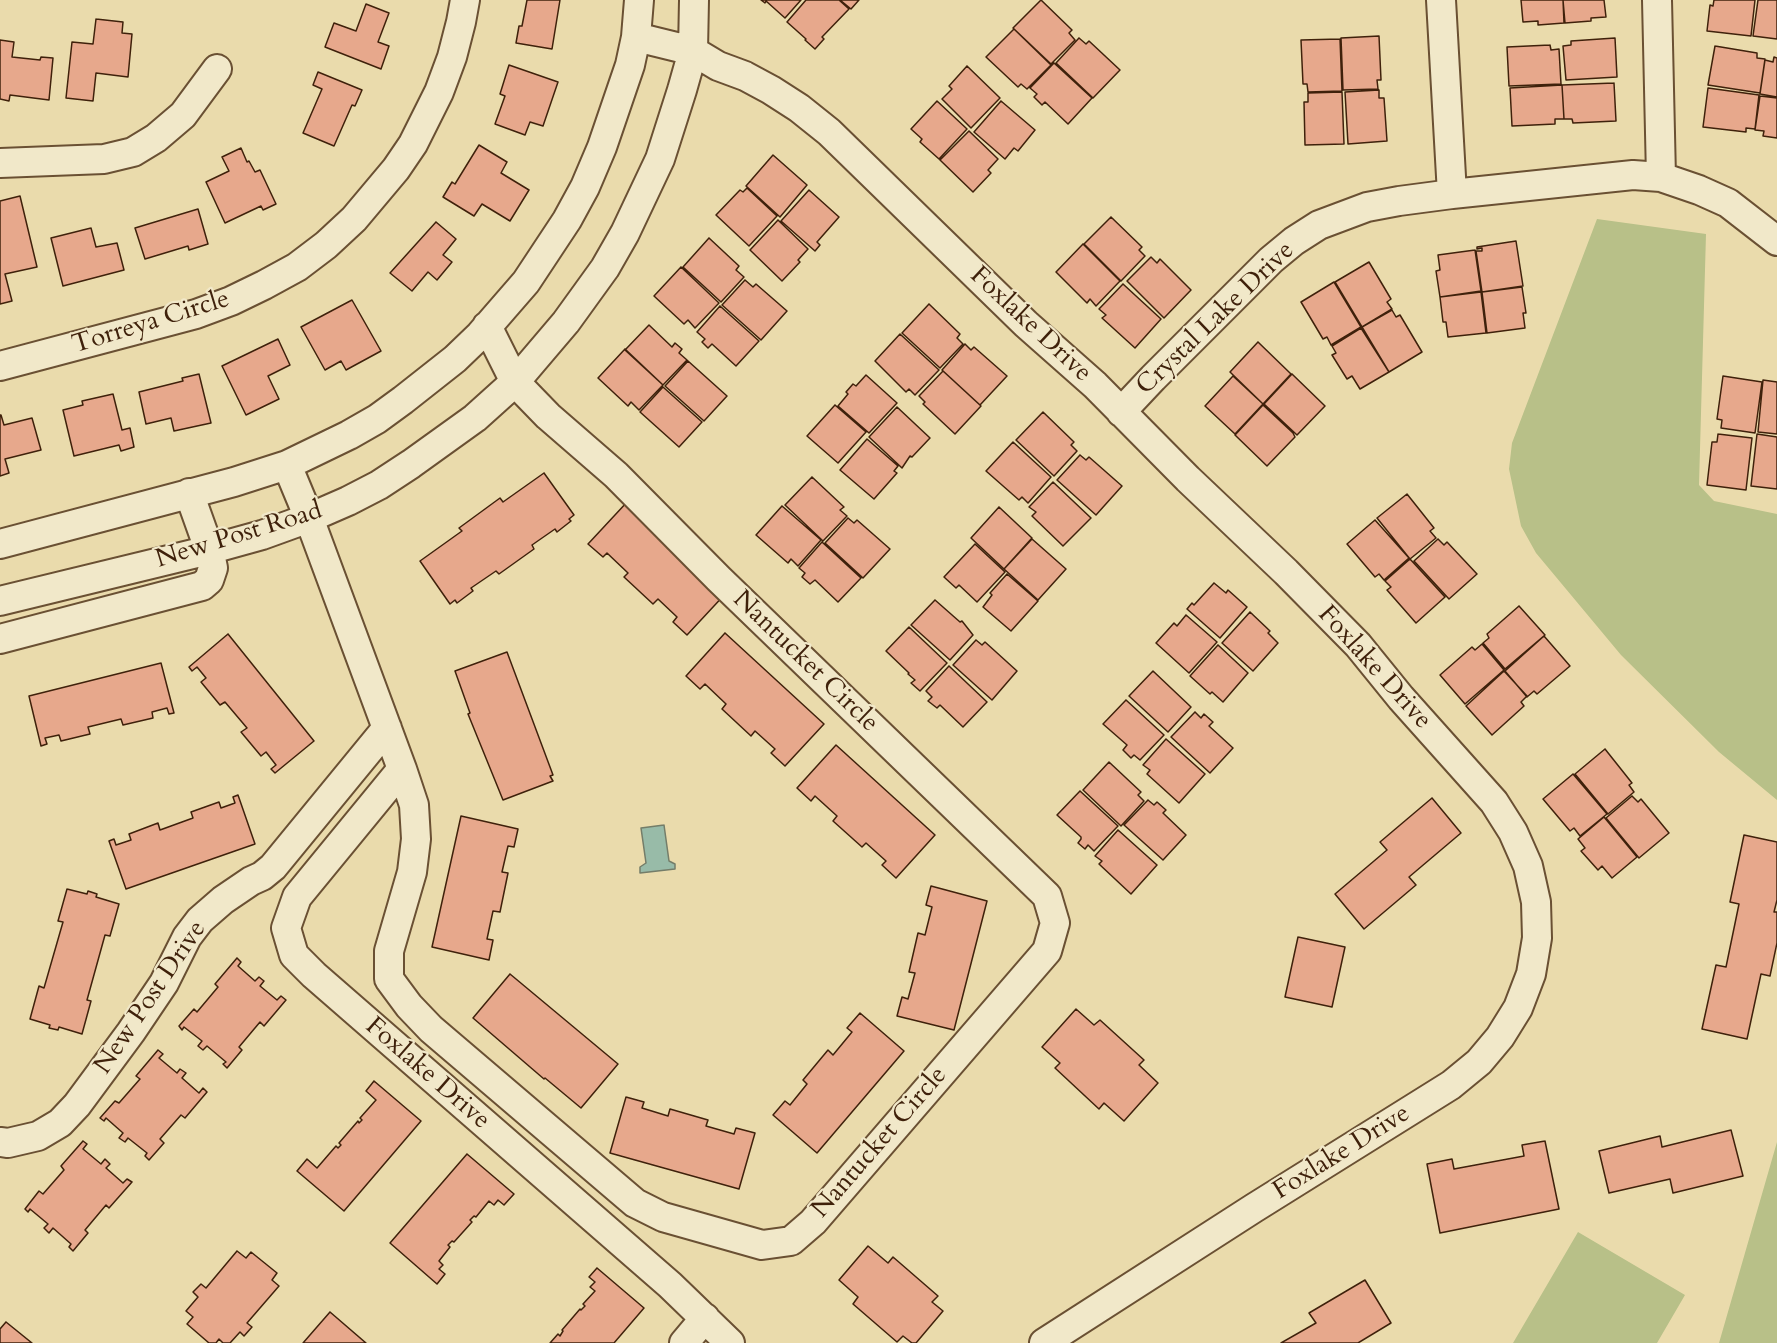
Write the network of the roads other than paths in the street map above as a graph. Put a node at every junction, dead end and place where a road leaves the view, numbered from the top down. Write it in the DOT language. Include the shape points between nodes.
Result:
graph roads {
  1 [pos="465,0"];
  2 [pos="639,0"];
  3 [pos="694,0"];
  4 [pos="1441,0"];
  5 [pos="1657,0"];
  6 [pos="636,37"];
  7 [pos="693,51"];
  8 [pos="216,69"];
  9 [pos="0,163"];
  10 [pos="1661,177"];
  11 [pos="1452,194"];
  12 [pos="1777,241"];
  13 [pos="487,326"];
  14 [pos="0,366"];
  15 [pos="514,382"];
  16 [pos="1121,412"];
  17 [pos="287,465"];
  18 [pos="189,494"];
  19 [pos="309,518"];
  20 [pos="0,544"];
  21 [pos="209,549"];
  22 [pos="0,602"];
  23 [pos="0,639"];
  24 [pos="387,728"];
  25 [pos="402,769"];
  26 [pos="0,1142"];
  27 [pos="705,1318"];
  28 [pos="684,1343"];
  29 [pos="730,1343"];
  30 [pos="1044,1343"];
  1 -- 14 [label="street, Torreya Circle" via="452,57 413,144 354,219 326,245 264,285 196,314"];
  2 -- 6 [label="street, New Post Road"];
  3 -- 7 [label="street, New Post Road"];
  4 -- 11 [label="street"];
  5 -- 10 [label="street"];
  6 -- 7 [label="street, Foxlake Drive"];
  6 -- 13 [label="street, New Post Road" via="617,106 585,187 548,252"];
  7 -- 15 [label="street, New Post Road" via="660,159 625,233 566,322"];
  7 -- 16 [label="street, Foxlake Drive" via="771,90 830,132"];
  8 -- 9 [label="street" via="183,115 133,152 104,159"];
  10 -- 11 [label="street, Crystal Lake Drive" via="1633,175"];
  10 -- 12 [label="street, Crystal Lake Drive" via="1728,203"];
  11 -- 16 [label="street, Crystal Lake Drive" via="1367,207 1319,225 1294,241 1270,260"];
  13 -- 15 [label="street, Nantucket Circle"];
  13 -- 17 [label="street, New Post Road" via="455,359 394,406 350,435"];
  15 -- 19 [label="street, New Post Road" via="475,418 411,464 348,501"];
  15 -- 25 [label="street, Nantucket Circle" via="616,475 1047,896 1055,923 1047,951 813,1222 791,1241 762,1245 663,1217 635,1203 430,1029 409,1006 389,979 389,951 412,872 416,839 414,805"];
  16 -- 30 [label="street, Foxlake Drive" via="1358,645 1494,802 1528,866 1536,902 1537,938 1531,974 1518,1008 1479,1062 1451,1085"];
  17 -- 18 [label="street, New Post Road"];
  17 -- 19 [label="street, Nantucket Circle"];
  18 -- 20 [label="street, New Post Road"];
  18 -- 21 [label="street"];
  19 -- 21 [label="street, New Post Road"];
  19 -- 24 [label="street, Nantucket Circle"];
  21 -- 22 [label="street, New Post Road"];
  21 -- 23 [label="street" via="212,575 202,586"];
  24 -- 25 [label="street, Nantucket Circle"];
  24 -- 26 [label="street, New Post Drive" via="273,867 200,920 164,983 77,1105 60,1123 38,1136"];
  25 -- 27 [label="street, Foxlake Drive" via="297,897 286,928 294,955"];
  27 -- 28 [label="street"];
  27 -- 29 [label="street, Foxlake Drive"];
}
